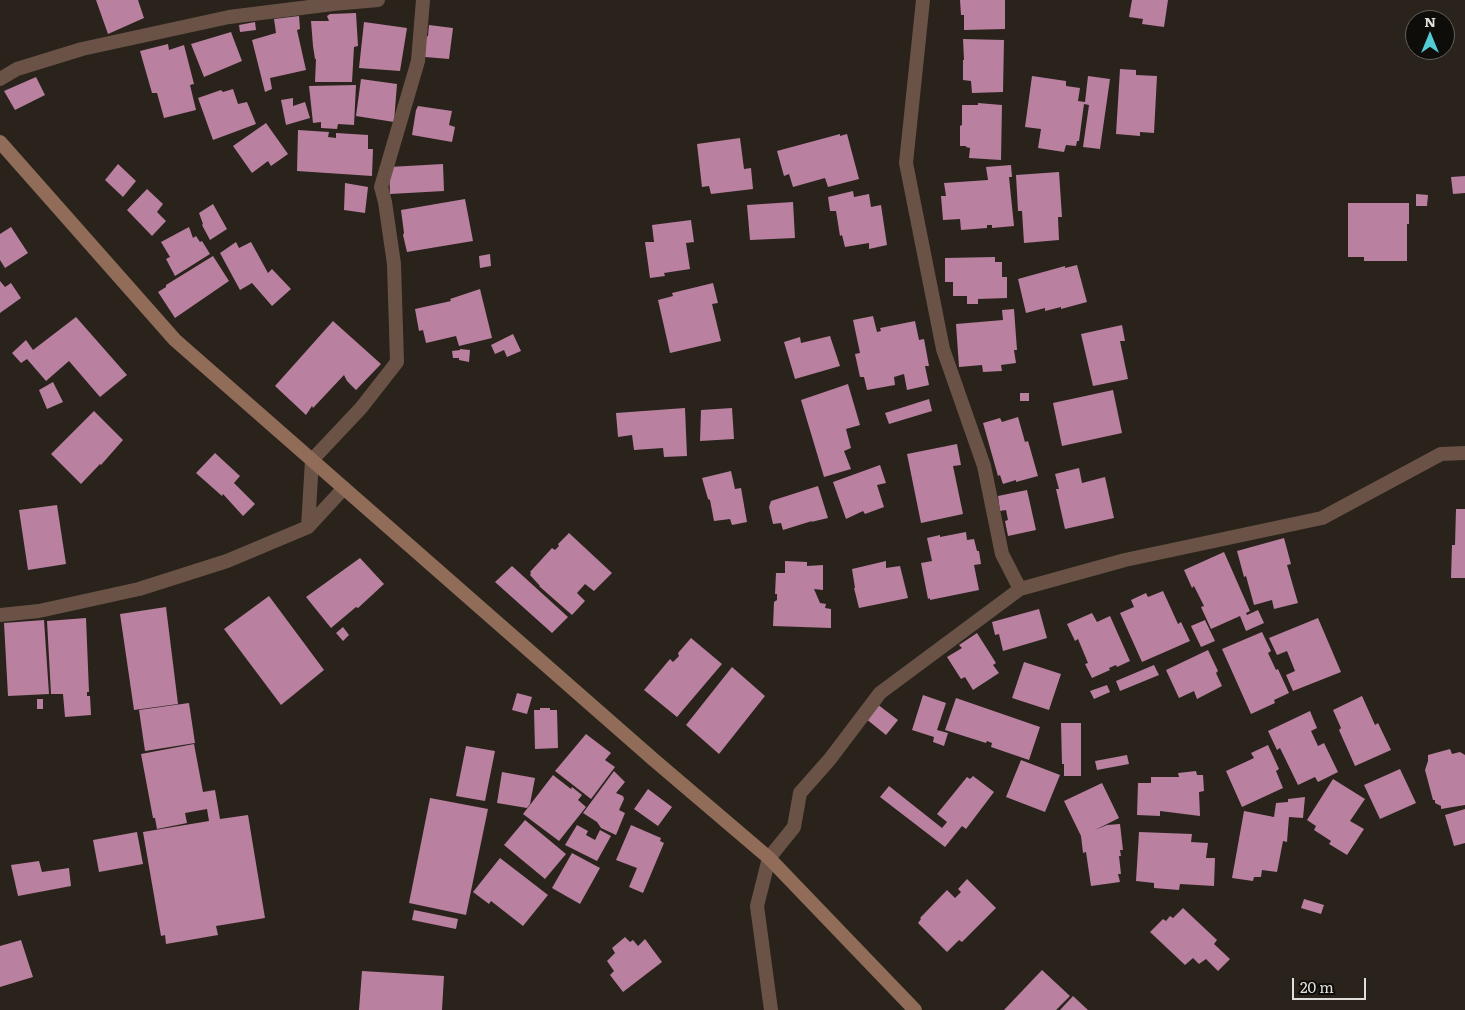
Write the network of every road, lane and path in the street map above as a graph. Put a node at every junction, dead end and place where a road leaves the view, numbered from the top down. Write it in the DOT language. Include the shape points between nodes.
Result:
graph roads {
  1 [pos="378,0"];
  2 [pos="423,0"];
  3 [pos="923,0"];
  4 [pos="0,79"];
  5 [pos="0,142"];
  6 [pos="1465,453"];
  7 [pos="312,460"];
  8 [pos="344,488"];
  9 [pos="308,527"];
  10 [pos="1020,589"];
  11 [pos="0,615"];
  12 [pos="770,858"];
  13 [pos="771,1010"];
  14 [pos="915,1010"];
  1 -- 4 [label="street" via="229,17 82,49 17,69"];
  2 -- 7 [label="street" via="418,61 381,187 394,264 397,362 361,408"];
  3 -- 10 [label="street" via="906,163 943,349 984,466 1002,554"];
  5 -- 7 [label="main road" via="175,340"];
  6 -- 10 [label="street" via="1440,454 1322,518 1125,560"];
  7 -- 8 [label="main road"];
  7 -- 9 [label="street"];
  8 -- 9 [label="street"];
  8 -- 12 [label="main road"];
  9 -- 11 [label="street" via="227,562 138,589 39,611"];
  10 -- 12 [label="street" via="880,693 800,794 794,827"];
  12 -- 13 [label="street" via="757,906"];
  12 -- 14 [label="main road"];
}
